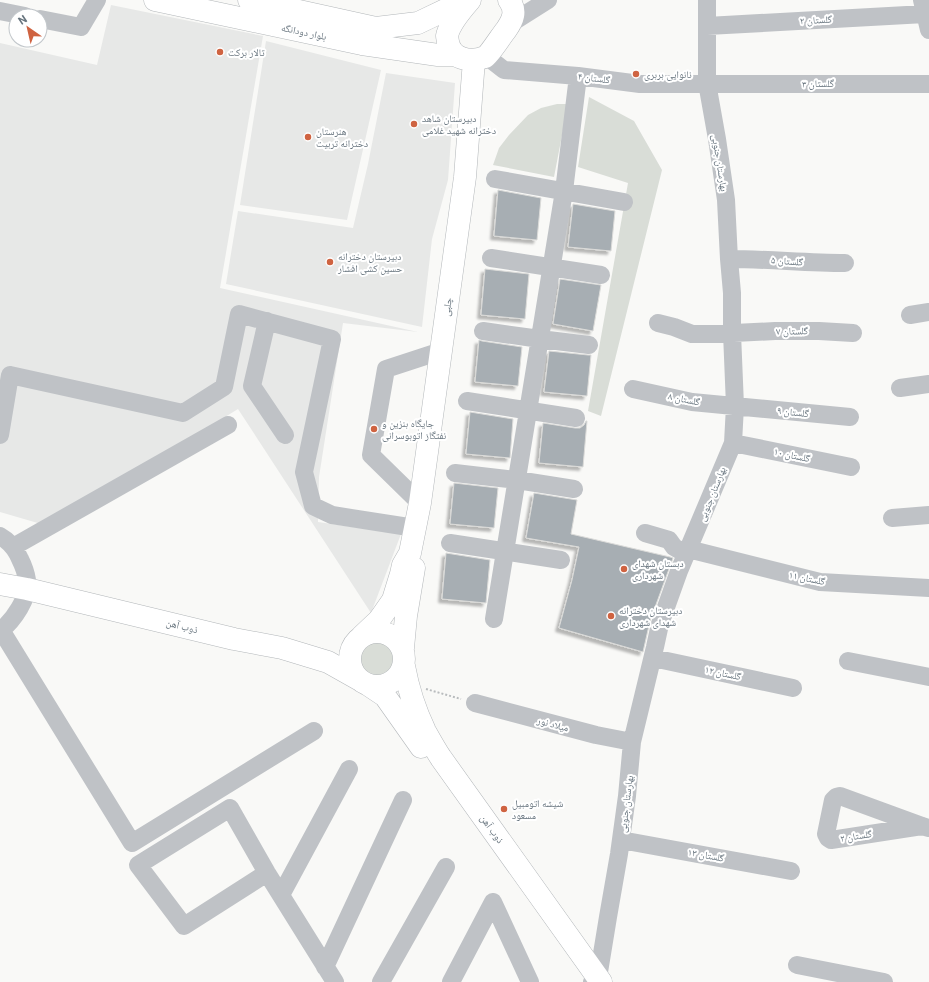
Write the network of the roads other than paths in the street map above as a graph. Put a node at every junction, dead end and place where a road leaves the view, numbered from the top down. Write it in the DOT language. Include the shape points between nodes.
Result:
graph roads {
  1 [pos="97,0"];
  2 [pos="155,0"];
  3 [pos="249,0"];
  4 [pos="466,0"];
  5 [pos="470,0"];
  6 [pos="509,0"];
  7 [pos="548,0"];
  8 [pos="707,0"];
  9 [pos="926,15"];
  10 [pos="48,21"];
  11 [pos="510,24"];
  12 [pos="707,26"];
  13 [pos="472,57"];
  14 [pos="578,76"];
  15 [pos="707,83"];
  16 [pos="929,84"];
  17 [pos="495,179"];
  18 [pos="564,191"];
  19 [pos="624,202"];
  20 [pos="491,258"];
  21 [pos="729,259"];
  22 [pos="845,263"];
  23 [pos="551,268"];
  24 [pos="601,275"];
  25 [pos="929,312"];
  26 [pos="910,315"];
  27 [pos="266,322"];
  28 [pos="658,323"];
  29 [pos="483,331"];
  30 [pos="853,333"];
  31 [pos="732,334"];
  32 [pos="540,339"];
  33 [pos="589,345"];
  34 [pos="441,351"];
  35 [pos="929,384"];
  36 [pos="900,388"];
  37 [pos="633,389"];
  38 [pos="467,401"];
  39 [pos="3,404"];
  40 [pos="735,406"];
  41 [pos="528,410"];
  42 [pos="850,417"];
  43 [pos="576,418"];
  44 [pos="228,425"];
  45 [pos="0,434"];
  46 [pos="285,435"];
  47 [pos="733,443"];
  48 [pos="851,467"];
  49 [pos="455,473"];
  50 [pos="517,480"];
  51 [pos="574,489"];
  52 [pos="420,503"];
  53 [pos="929,515"];
  54 [pos="892,518"];
  55 [pos="415,528"];
  56 [pos="645,533"];
  57 [pos="6,541"];
  58 [pos="450,543"];
  59 [pos="505,551"];
  60 [pos="687,551"];
  61 [pos="410,554"];
  62 [pos="561,560"];
  63 [pos="0,584"];
  64 [pos="929,588"];
  65 [pos="27,589"];
  66 [pos="494,619"];
  67 [pos="0,630"];
  68 [pos="362,636"];
  69 [pos="653,658"];
  70 [pos="848,661"];
  71 [pos="405,665"];
  72 [pos="929,677"];
  73 [pos="363,682"];
  74 [pos="793,688"];
  75 [pos="475,703"];
  76 [pos="314,731"];
  77 [pos="632,742"];
  78 [pos="349,769"];
  79 [pos="403,800"];
  80 [pos="926,827"];
  81 [pos="621,840"];
  82 [pos="446,867"];
  83 [pos="791,871"];
  84 [pos="267,873"];
  85 [pos="281,895"];
  86 [pos="797,965"];
  87 [pos="325,967"];
  88 [pos="595,981"];
  89 [pos="335,982"];
  90 [pos="381,982"];
  91 [pos="451,982"];
  92 [pos="530,982"];
  93 [pos="884,982"];
  1 -- 10 [label="street" via="80,28"];
  2 -- 13 [label="main road, بلوار دودانگه" via="362,44 438,55"];
  3 -- 4 [label="main road, بلوار دودانگه" via="376,28 418,23"];
  5 -- 13 [label="main road" via="450,28 447,37 449,47"];
  6 -- 11 [label="main road" via="514,12"];
  7 -- 11 [label="street"];
  8 -- 12 [label="street, بهارستان جنوبی"];
  9 -- 12 [label="street, گلستان ۲"];
  11 -- 13 [label="main road"];
  12 -- 15 [label="street, بهارستان جنوبی"];
  13 -- 14 [label="street, گلستان ۴" via="504,70"];
  13 -- 34 [label="main road, چلبی" via="465,177"];
  14 -- 15 [label="street, گلستان ۴" via="640,84"];
  14 -- 18 [label="street"];
  15 -- 16 [label="street, گلستان ۳"];
  15 -- 21 [label="street, بهارستان جنوبی" via="726,200"];
  17 -- 18 [label="street"];
  18 -- 19 [label="street"];
  18 -- 23 [label="street"];
  20 -- 23 [label="street"];
  21 -- 22 [label="street, گلستان ۵"];
  21 -- 31 [label="street, بهارستان جنوبی"];
  23 -- 24 [label="street"];
  23 -- 32 [label="street"];
  25 -- 26 [label="street"];
  27 -- 39 [label="street" via="239,314 224,387 183,413 10,375"];
  27 -- 46 [label="street" via="252,386"];
  27 -- 55 [label="street" via="332,339 304,472 313,506 332,515"];
  28 -- 31 [label="street, گلستان ۷" via="692,334"];
  29 -- 32 [label="street"];
  30 -- 31 [label="street, گلستان ۷" via="775,331"];
  31 -- 40 [label="street, بهارستان جنوبی"];
  32 -- 33 [label="street"];
  32 -- 41 [label="street"];
  34 -- 52 [label="main road, چلبی"];
  34 -- 52 [label="street" via="386,369 371,456"];
  35 -- 36 [label="street"];
  37 -- 40 [label="street, گلستان ۸" via="692,402"];
  38 -- 41 [label="street"];
  39 -- 45 [label="street"];
  40 -- 42 [label="street, گلستان ۹"];
  40 -- 47 [label="street, بهارستان جنوبی"];
  41 -- 43 [label="street"];
  41 -- 50 [label="street"];
  44 -- 57 [label="street"];
  47 -- 48 [label="street, گلستان ۱۰"];
  47 -- 60 [label="street, بهارستان جنوبی"];
  49 -- 50 [label="street"];
  50 -- 51 [label="street"];
  50 -- 59 [label="street"];
  52 -- 55 [label="main road, چلبی"];
  53 -- 54 [label="street"];
  55 -- 61 [label="main road, چلبی"];
  56 -- 60 [label="street" via="669,540 674,547"];
  57 -- 65 [label="street" via="18,554"];
  58 -- 59 [label="street"];
  59 -- 62 [label="street"];
  59 -- 66 [label="street"];
  60 -- 64 [label="street, گلستان ۱۱" via="820,582"];
  60 -- 69 [label="street, بهارستان جنوبی" via="660,624"];
  61 -- 68 [label="main road" via="403,565 392,600 379,620"];
  61 -- 71 [label="main road" via="414,563 406,616"];
  63 -- 65 [label="main road, ذوب آهن"];
  65 -- 67 [label="street" via="19,608 9,623"];
  65 -- 73 [label="main road, ذوب آهن" via="234,639 282,648 328,662"];
  67 -- 76 [label="street" via="132,843"];
  68 -- 71 [label="main road" via="377,631 395,638"];
  68 -- 73 [label="main road" via="352,648 350,657 354,673"];
  69 -- 74 [label="street, گلستان ۱۲"];
  69 -- 77 [label="street, بهارستان جنوبی"];
  70 -- 72 [label="street"];
  71 -- 73 [label="main road" via="390,683 374,686"];
  71 -- 88 [label="main road, ذوب آهن" via="417,713 441,758"];
  73 -- 88 [label="main road, ذوب آهن" via="385,696 396,709 434,765"];
  75 -- 77 [label="street, میلاد نور"];
  77 -- 81 [label="street, بهارستان جنوبی"];
  78 -- 85 [label="street"];
  79 -- 87 [label="street"];
  80 -- 80 [label="street, گلستان ۲" via="840,796 833,800 826,834 831,840"];
  81 -- 83 [label="street, گلستان ۱۳"];
  81 -- 88 [label="street, بهارستان جنوبی"];
  82 -- 90 [label="street"];
  84 -- 84 [label="street" via="184,926 138,865 230,808"];
  84 -- 85 [label="street"];
  85 -- 87 [label="street"];
  86 -- 93 [label="street"];
  87 -- 89 [label="street"];
  91 -- 92 [label="street" via="493,902"];
}
